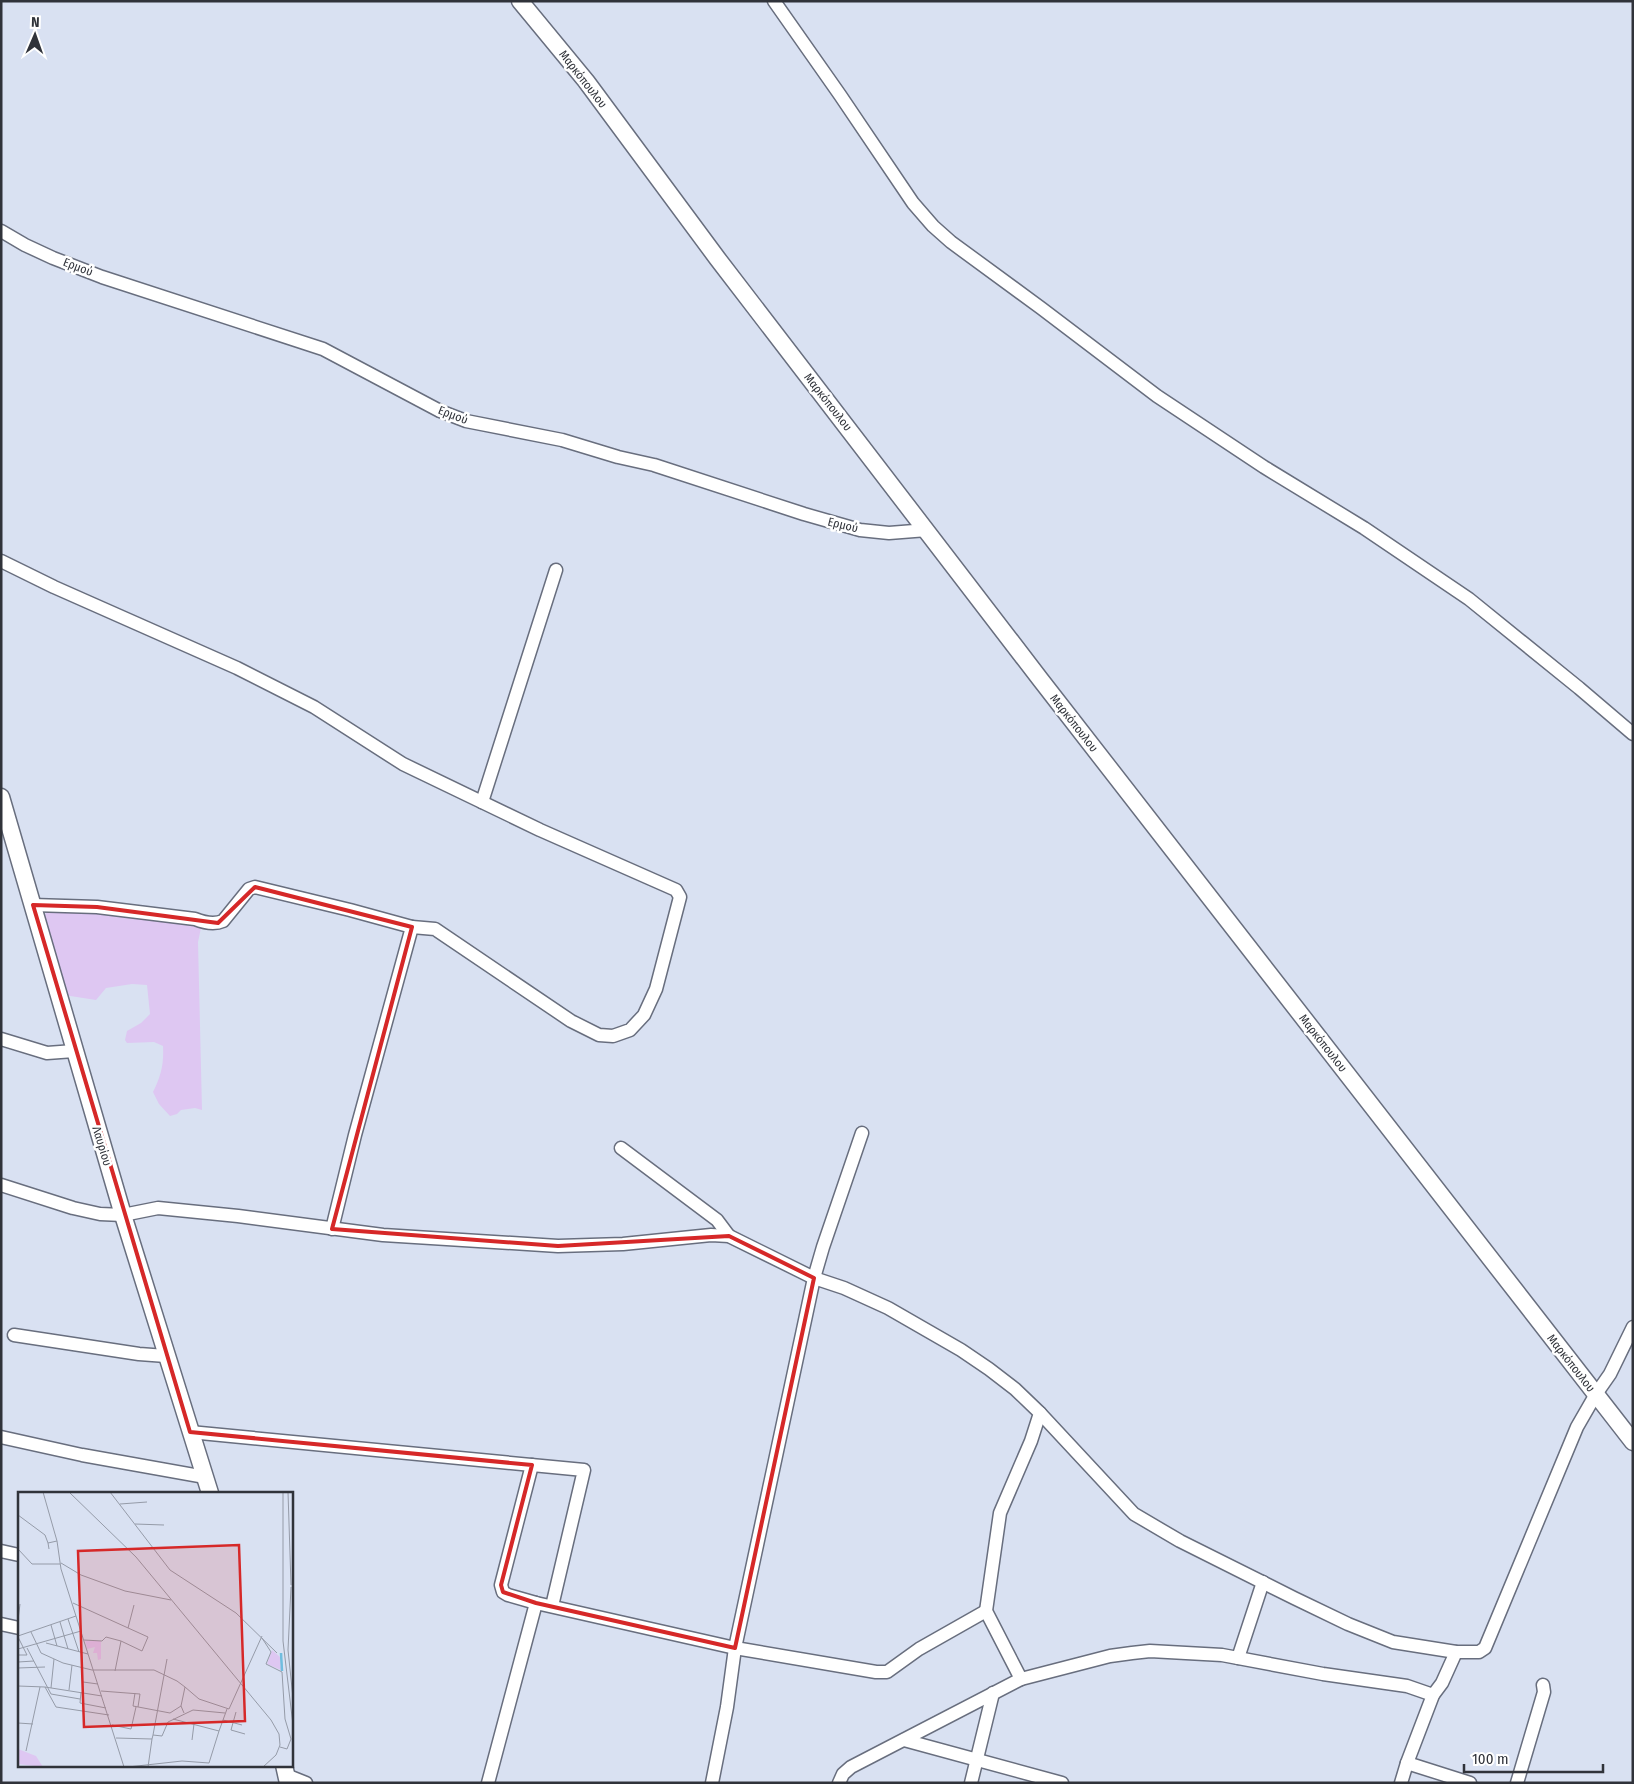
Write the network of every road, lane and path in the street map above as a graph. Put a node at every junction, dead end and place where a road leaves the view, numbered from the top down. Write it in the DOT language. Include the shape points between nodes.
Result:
graph roads {
  1 [pos="520,1"];
  2 [pos="774,1"];
  3 [pos="1,231"];
  4 [pos="927,530"];
  5 [pos="1,561"];
  6 [pos="556,570"];
  7 [pos="1633,734"];
  8 [pos="1,797"];
  9 [pos="482,802"];
  10 [pos="4,817"];
  11 [pos="33,905"];
  12 [pos="412,927"];
  13 [pos="1,1039"];
  14 [pos="74,1051"];
  15 [pos="862,1133"];
  16 [pos="621,1148"];
  17 [pos="1,1185"];
  18 [pos="123,1215"];
  19 [pos="332,1229"];
  20 [pos="729,1236"];
  21 [pos="814,1278"];
  22 [pos="1633,1327"];
  23 [pos="14,1335"];
  24 [pos="166,1356"];
  25 [pos="1596,1394"];
  26 [pos="1040,1413"];
  27 [pos="190,1432"];
  28 [pos="1,1437"];
  29 [pos="1633,1442"];
  30 [pos="532,1465"];
  31 [pos="205,1477"];
  32 [pos="210,1492"];
  33 [pos="1,1551"];
  34 [pos="18,1555"];
  35 [pos="1263,1582"];
  36 [pos="536,1603"];
  37 [pos="552,1606"];
  38 [pos="986,1611"];
  39 [pos="1,1624"];
  40 [pos="18,1628"];
  41 [pos="735,1648"];
  42 [pos="1456,1652"];
  43 [pos="1238,1658"];
  44 [pos="1022,1679"];
  45 [pos="1543,1685"];
  46 [pos="993,1693"];
  47 [pos="1434,1696"];
  48 [pos="904,1740"];
  49 [pos="977,1760"];
  50 [pos="1407,1763"];
  51 [pos="286,1774"];
  52 [pos="1055,1782"];
  53 [pos="306,1783"];
  54 [pos="488,1783"];
  55 [pos="712,1783"];
  56 [pos="839,1783"];
  57 [pos="971,1783"];
  58 [pos="1401,1783"];
  59 [pos="1470,1783"];
  60 [pos="1517,1783"];
  1 -- 4 [label="main road, Μαρκόπουλου" via="586,81 717,258"];
  2 -- 7 [label="street" via="913,203 951,242 1157,396 1469,599"];
  3 -- 4 [label="street, Ερμού" via="53,258 102,277 323,350 440,411 466,421 562,440 654,465 860,530 889,533"];
  4 -- 25 [label="main road, Μαρκόπουλου"];
  5 -- 9 [label="street" via="265,682 314,707 403,764"];
  6 -- 9 [label="street"];
  8 -- 10 [label="main road, Λαυρίου"];
  9 -- 12 [label="street" via="676,890 680,897 679,906 656,988 644,1014 630,1030 613,1036 598,1035 571,1021 435,929"];
  10 -- 11 [label="main road, Λαυρίου"];
  11 -- 12 [label="street" via="97,907 218,923 255,887"];
  11 -- 14 [label="main road, Λαυρίου"];
  12 -- 19 [label="street"];
  13 -- 14 [label="street" via="47,1052"];
  14 -- 18 [label="main road, Λαυρίου"];
  15 -- 21 [label="street"];
  16 -- 20 [label="street" via="717,1220"];
  17 -- 18 [label="street" via="73,1208"];
  18 -- 19 [label="street" via="158,1208"];
  18 -- 24 [label="main road, Λαυρίου"];
  19 -- 20 [label="street" via="558,1246"];
  20 -- 21 [label="street"];
  21 -- 26 [label="street" via="888,1308 961,1350 1015,1388"];
  21 -- 41 [label="street"];
  22 -- 25 [label="street" via="1610,1374"];
  23 -- 24 [label="street"];
  24 -- 27 [label="main road, Λαυρίου"];
  25 -- 29 [label="main road, Μαρκόπουλου"];
  25 -- 42 [label="street" via="1577,1427 1485,1648 1479,1652"];
  26 -- 35 [label="street" via="1134,1514"];
  26 -- 38 [label="street" via="1000,1513"];
  27 -- 30 [label="street"];
  27 -- 31 [label="main road, Λαυρίου"];
  28 -- 31 [label="street"];
  30 -- 36 [label="street" via="501,1585 508,1595"];
  30 -- 37 [label="street" via="584,1470"];
  31 -- 32 [label="main road, Λαυρίου"];
  33 -- 34 [label="street"];
  35 -- 42 [label="street" via="1348,1624 1393,1642"];
  35 -- 43 [label="street"];
  36 -- 37 [label="street"];
  36 -- 54 [label="street"];
  37 -- 41 [label="street"];
  38 -- 41 [label="street" via="919,1649 887,1672"];
  38 -- 44 [label="street"];
  39 -- 40 [label="street"];
  41 -- 55 [label="street"];
  42 -- 47 [label="street"];
  43 -- 44 [label="street" via="1150,1651 1110,1656"];
  43 -- 47 [label="street" via="1407,1686"];
  44 -- 46 [label="street"];
  45 -- 60 [label="street" via="1544,1692"];
  46 -- 48 [label="street"];
  46 -- 49 [label="street"];
  47 -- 50 [label="street"];
  48 -- 49 [label="street"];
  48 -- 56 [label="street" via="851,1767"];
  49 -- 52 [label="street"];
  49 -- 57 [label="street"];
  50 -- 58 [label="street"];
  50 -- 59 [label="street"];
  51 -- 53 [label="street"];
}
